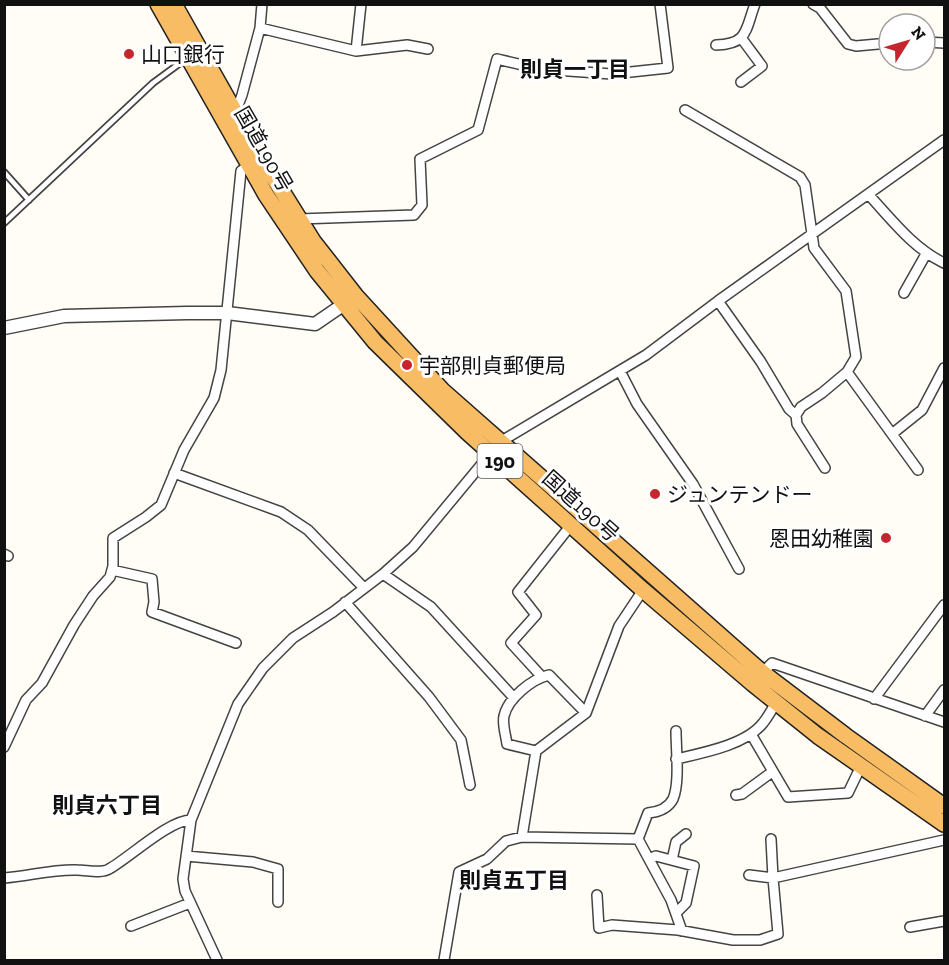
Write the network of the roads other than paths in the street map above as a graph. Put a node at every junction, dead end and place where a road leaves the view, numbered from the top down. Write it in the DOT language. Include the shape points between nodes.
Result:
graph roads {
  1 [pos="158,4"];
  2 [pos="174,4"];
  3 [pos="262,4"];
  4 [pos="361,4"];
  5 [pos="660,4"];
  6 [pos="755,4"];
  7 [pos="813,4"];
  8 [pos="260,28"];
  9 [pos="742,39"];
  10 [pos="877,44"];
  11 [pos="716,45"];
  12 [pos="428,49"];
  13 [pos="356,51"];
  14 [pos="188,57"];
  15 [pos="741,82"];
  16 [pos="685,110"];
  17 [pos="227,113"];
  18 [pos="945,140"];
  19 [pos="248,166"];
  20 [pos="4,172"];
  21 [pos="868,194"];
  22 [pos="29,200"];
  23 [pos="298,219"];
  24 [pos="4,223"];
  25 [pos="813,233"];
  26 [pos="926,254"];
  27 [pos="945,263"];
  28 [pos="904,293"];
  29 [pos="350,300"];
  30 [pos="718,301"];
  31 [pos="227,313"];
  32 [pos="4,328"];
  33 [pos="945,368"];
  34 [pos="620,371"];
  35 [pos="847,372"];
  36 [pos="796,415"];
  37 [pos="892,434"];
  38 [pos="495,448"];
  39 [pos="825,468"];
  40 [pos="918,470"];
  41 [pos="174,473"];
  42 [pos="571,525"];
  43 [pos="739,569"];
  44 [pos="112,570"];
  45 [pos="383,574"];
  46 [pos="364,588"];
  47 [pos="643,591"];
  48 [pos="345,602"];
  49 [pos="945,605"];
  50 [pos="236,643"];
  51 [pos="542,677"];
  52 [pos="758,678"];
  53 [pos="945,690"];
  54 [pos="514,698"];
  55 [pos="874,699"];
  56 [pos="776,703"];
  57 [pos="585,713"];
  58 [pos="925,716"];
  59 [pos="945,722"];
  60 [pos="676,731"];
  61 [pos="751,734"];
  62 [pos="4,747"];
  63 [pos="536,751"];
  64 [pos="676,759"];
  65 [pos="861,766"];
  66 [pos="772,772"];
  67 [pos="470,784"];
  68 [pos="736,795"];
  69 [pos="945,806"];
  70 [pos="191,820"];
  71 [pos="945,824"];
  72 [pos="686,834"];
  73 [pos="522,837"];
  74 [pos="638,839"];
  75 [pos="771,839"];
  76 [pos="945,840"];
  77 [pos="186,856"];
  78 [pos="649,859"];
  79 [pos="672,860"];
  80 [pos="749,875"];
  81 [pos="773,878"];
  82 [pos="4,879"];
  83 [pos="597,895"];
  84 [pos="278,902"];
  85 [pos="189,903"];
  86 [pos="676,913"];
  87 [pos="945,921"];
  88 [pos="131,926"];
  89 [pos="910,927"];
  90 [pos="682,931"];
  91 [pos="217,960"];
  92 [pos="444,960"];
  1 -- 14 [label="highway, 国道190号 / 190"];
  2 -- 17 [label="highway, 国道190号 / 190"];
  3 -- 8 [label="street"];
  4 -- 13 [label="street"];
  5 -- 23 [label="street" via="668,68 612,74 540,69 497,60 478,130 420,159 422,205 414,216"];
  6 -- 9 [label="street"];
  7 -- 10 [label="street" via="848,44"];
  8 -- 13 [label="street"];
  8 -- 17 [label="street" via="239,103"];
  9 -- 11 [label="street" via="734,45"];
  9 -- 15 [label="street" via="762,66"];
  12 -- 13 [label="street" via="408,45"];
  14 -- 17 [label="highway, 国道190号 / 190"];
  14 -- 22 [label="lane" via="153,83"];
  16 -- 25 [label="street" via="800,177 806,185"];
  17 -- 19 [label="highway, 国道190号 / 190"];
  17 -- 23 [label="highway, 国道190号 / 190"];
  18 -- 21 [label="street"];
  19 -- 29 [label="highway, 国道190号 / 190" via="292,236"];
  19 -- 31 [label="street" via="241,171"];
  20 -- 22 [label="lane"];
  21 -- 25 [label="street"];
  21 -- 26 [label="street"];
  22 -- 24 [label="lane"];
  23 -- 29 [label="highway, 国道190号 / 190"];
  25 -- 30 [label="street"];
  25 -- 35 [label="street" via="814,248 846,291 856,357"];
  26 -- 27 [label="street"];
  26 -- 28 [label="street"];
  29 -- 31 [label="street" via="315,324"];
  29 -- 38 [label="highway, 国道190号 / 190"];
  30 -- 34 [label="street"];
  30 -- 36 [label="street"];
  31 -- 32 [label="street" via="64,316"];
  31 -- 41 [label="street" via="214,398"];
  33 -- 37 [label="street" via="922,410"];
  34 -- 38 [label="street"];
  34 -- 43 [label="street" via="693,484"];
  35 -- 36 [label="street"];
  35 -- 37 [label="street"];
  36 -- 39 [label="street" via="796,424"];
  37 -- 40 [label="street"];
  38 -- 42 [label="highway, 国道190号 / 190"];
  38 -- 45 [label="street" via="413,547"];
  38 -- 52 [label="highway, 国道190号 / 190"];
  41 -- 44 [label="street" via="161,505 113,538"];
  41 -- 46 [label="street" via="281,512 308,530"];
  42 -- 47 [label="highway, 国道190号 / 190"];
  42 -- 51 [label="street" via="518,592 536,615 511,643"];
  44 -- 50 [label="street" via="152,579 152,612"];
  44 -- 62 [label="street" via="74,625 42,683 26,700"];
  45 -- 46 [label="street"];
  45 -- 54 [label="street" via="431,607"];
  46 -- 48 [label="street"];
  47 -- 52 [label="highway, 国道190号 / 190"];
  47 -- 57 [label="street" via="619,626"];
  48 -- 67 [label="street" via="429,697 461,740"];
  48 -- 70 [label="street" via="293,638 262,668 238,704"];
  49 -- 55 [label="street"];
  51 -- 54 [label="street"];
  51 -- 57 [label="street" via="549,675"];
  52 -- 55 [label="street" via="772,663"];
  52 -- 56 [label="highway, 国道190号 / 190"];
  52 -- 69 [label="highway, 国道190号 / 190"];
  53 -- 58 [label="street"];
  54 -- 63 [label="street" via="504,716 507,744"];
  55 -- 58 [label="street"];
  56 -- 61 [label="street" via="763,724"];
  56 -- 65 [label="highway, 国道190号 / 190"];
  57 -- 63 [label="street"];
  58 -- 59 [label="street"];
  60 -- 64 [label="street"];
  61 -- 64 [label="street" via="722,747"];
  61 -- 66 [label="street"];
  63 -- 73 [label="street"];
  64 -- 74 [label="street" via="672,800 665,808 648,813"];
  65 -- 66 [label="street" via="848,793 817,797 788,797"];
  65 -- 71 [label="highway, 国道190号 / 190"];
  66 -- 68 [label="street"];
  70 -- 77 [label="street"];
  70 -- 82 [label="street" via="153,839 106,871 53,870"];
  72 -- 79 [label="street" via="676,842"];
  73 -- 74 [label="street"];
  73 -- 92 [label="street" via="506,841 487,859 459,872"];
  74 -- 78 [label="street"];
  75 -- 81 [label="street"];
  76 -- 81 [label="street"];
  77 -- 84 [label="street" via="253,862 278,869"];
  77 -- 85 [label="street" via="183,879"];
  78 -- 79 [label="street" via="656,856"];
  78 -- 86 [label="street"];
  79 -- 86 [label="street" via="694,866 686,903"];
  80 -- 81 [label="street"];
  81 -- 90 [label="street" via="778,934 760,940 733,940"];
  83 -- 90 [label="street" via="599,928 612,925"];
  85 -- 88 [label="street"];
  85 -- 91 [label="street"];
  86 -- 90 [label="street"];
  87 -- 89 [label="street"];
}
